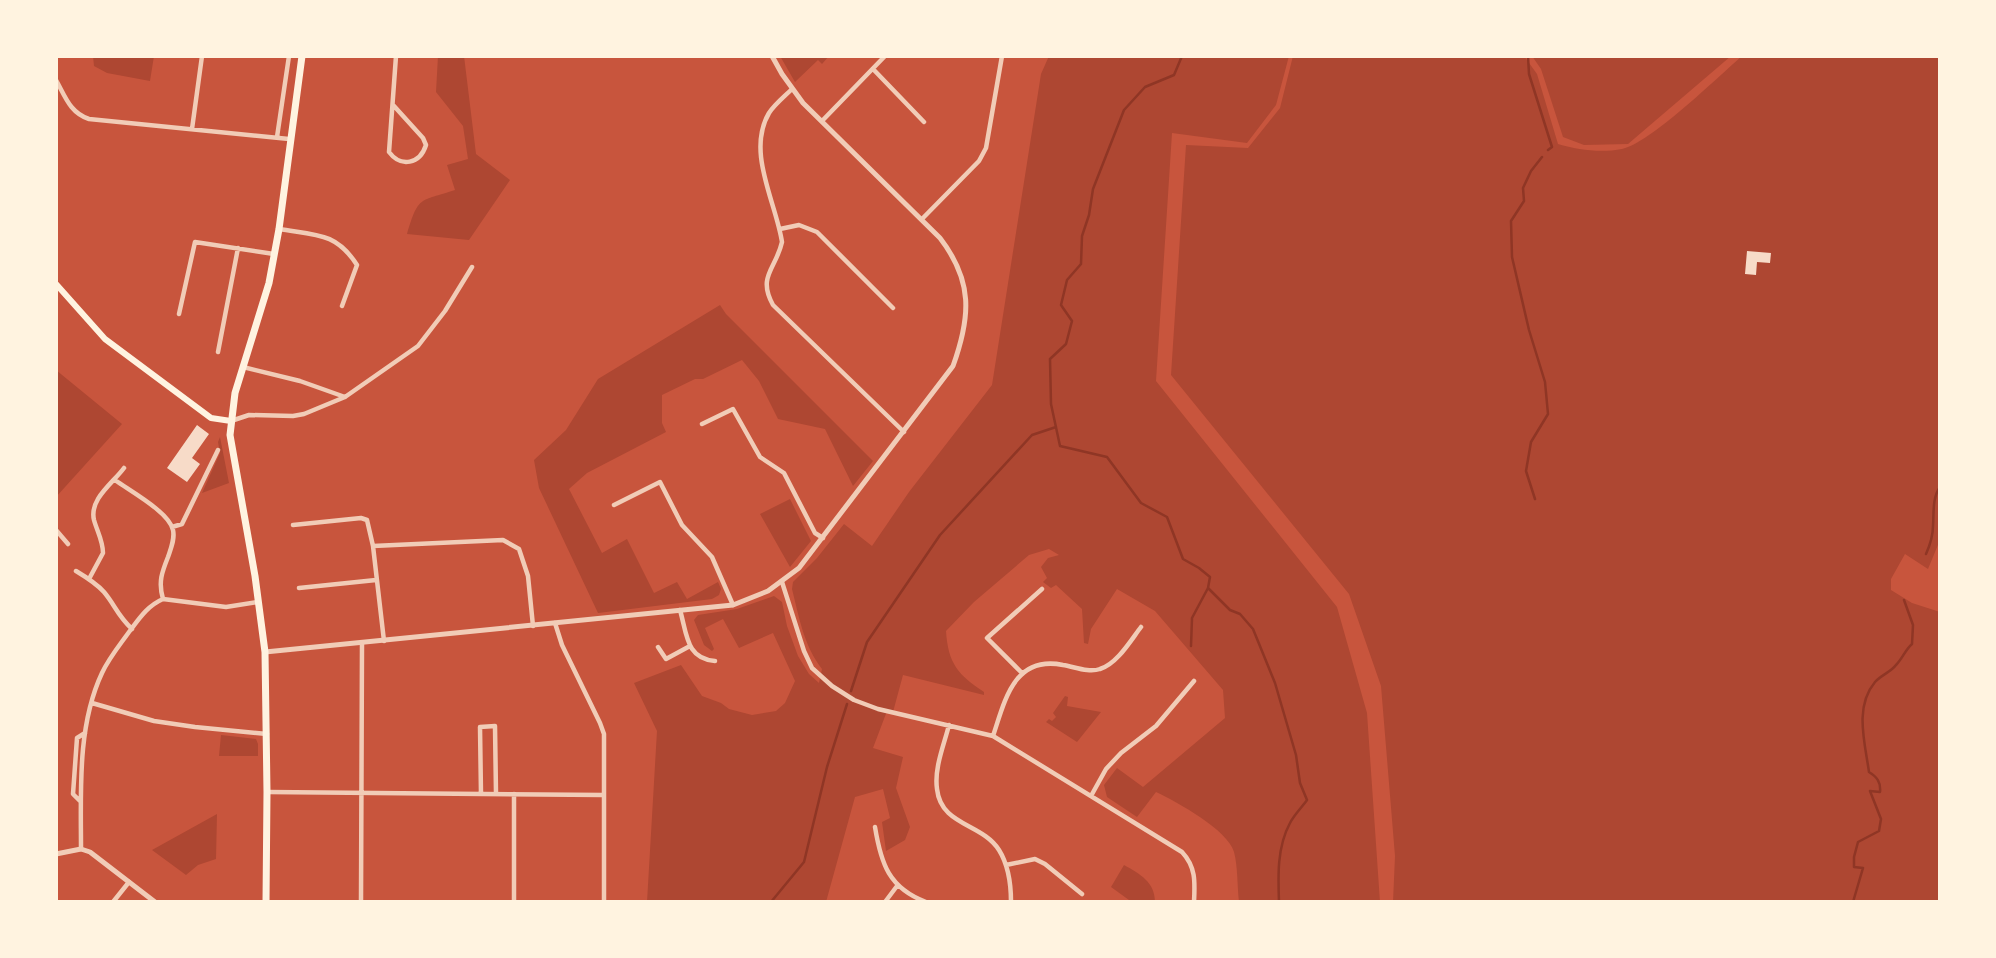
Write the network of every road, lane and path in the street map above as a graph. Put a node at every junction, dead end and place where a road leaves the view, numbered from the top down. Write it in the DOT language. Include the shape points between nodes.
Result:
graph roads {
  1 [pos="202,56"];
  2 [pos="289,56"];
  3 [pos="302,56"];
  4 [pos="396,56"];
  5 [pos="772,56"];
  6 [pos="885,56"];
  7 [pos="1002,56"];
  8 [pos="873,69"];
  9 [pos="56,80"];
  10 [pos="792,89"];
  11 [pos="394,106"];
  12 [pos="822,121"];
  13 [pos="924,122"];
  14 [pos="192,129"];
  15 [pos="277,137"];
  16 [pos="289,139"];
  17 [pos="922,219"];
  18 [pos="278,229"];
  19 [pos="780,229"];
  20 [pos="238,248"];
  21 [pos="274,254"];
  22 [pos="472,267"];
  23 [pos="56,284"];
  24 [pos="342,306"];
  25 [pos="893,308"];
  26 [pos="179,314"];
  27 [pos="218,352"];
  28 [pos="243,367"];
  29 [pos="345,397"];
  30 [pos="231,421"];
  31 [pos="702,424"];
  32 [pos="905,432"];
  33 [pos="218,450"];
  34 [pos="124,468"];
  35 [pos="115,480"];
  36 [pos="614,506"];
  37 [pos="293,525"];
  38 [pos="172,527"];
  39 [pos="56,530"];
  40 [pos="823,538"];
  41 [pos="68,544"];
  42 [pos="373,546"];
  43 [pos="76,571"];
  44 [pos="89,579"];
  45 [pos="376,579"];
  46 [pos="782,582"];
  47 [pos="299,588"];
  48 [pos="1042,589"];
  49 [pos="163,599"];
  50 [pos="258,602"];
  51 [pos="733,605"];
  52 [pos="680,610"];
  53 [pos="555,623"];
  54 [pos="533,626"];
  55 [pos="1142,627"];
  56 [pos="132,629"];
  57 [pos="384,641"];
  58 [pos="362,643"];
  59 [pos="690,646"];
  60 [pos="659,647"];
  61 [pos="265,652"];
  62 [pos="715,661"];
  63 [pos="1021,674"];
  64 [pos="1194,681"];
  65 [pos="92,703"];
  66 [pos="949,725"];
  67 [pos="267,734"];
  68 [pos="993,736"];
  69 [pos="267,792"];
  70 [pos="362,794"];
  71 [pos="481,794"];
  72 [pos="496,794"];
  73 [pos="514,794"];
  74 [pos="603,795"];
  75 [pos="1091,796"];
  76 [pos="875,827"];
  77 [pos="81,849"];
  78 [pos="56,854"];
  79 [pos="1006,864"];
  80 [pos="129,881"];
  81 [pos="897,886"];
  82 [pos="1082,894"];
  83 [pos="113,902"];
  84 [pos="155,902"];
  85 [pos="266,902"];
  86 [pos="362,902"];
  87 [pos="514,902"];
  88 [pos="604,902"];
  89 [pos="885,902"];
  90 [pos="926,902"];
  91 [pos="1011,902"];
  92 [pos="1194,902"];
  1 -- 14 [label="street"];
  2 -- 15 [label="street"];
  3 -- 16 [label="main road"];
  4 -- 11 [label="street"];
  5 -- 10 [label="street"];
  6 -- 8 [label="street"];
  7 -- 17 [label="street" via="986,148 979,161"];
  8 -- 12 [label="street"];
  8 -- 13 [label="street"];
  9 -- 14 [label="street" via="82,117"];
  10 -- 12 [label="street"];
  10 -- 19 [label="street" via="769,114 760,140"];
  11 -- 11 [label="street" via="426,145 412,162 394,159 389,152"];
  12 -- 17 [label="street"];
  14 -- 15 [label="street"];
  15 -- 16 [label="street"];
  16 -- 18 [label="main road"];
  17 -- 32 [label="street" via="952,254 967,298 967,316 953,366"];
  18 -- 21 [label="main road"];
  18 -- 24 [label="street" via="330,238 347,250 357,265"];
  19 -- 25 [label="street" via="799,225 817,232"];
  19 -- 32 [label="street" via="780,253 768,272 767,294"];
  20 -- 21 [label="street"];
  20 -- 26 [label="street" via="195,242"];
  20 -- 27 [label="street"];
  21 -- 28 [label="main road"];
  22 -- 29 [label="street" via="418,346"];
  23 -- 30 [label="main road" via="105,339 211,418"];
  28 -- 29 [label="street"];
  28 -- 30 [label="main road"];
  29 -- 30 [label="street" via="304,414 249,415"];
  30 -- 50 [label="main road"];
  31 -- 40 [label="street" via="733,409 760,457 784,473 815,533"];
  32 -- 40 [label="street"];
  33 -- 38 [label="street" via="182,524"];
  34 -- 35 [label="street"];
  35 -- 38 [label="street" via="165,516"];
  35 -- 44 [label="street" via="94,508 103,553"];
  36 -- 51 [label="street" via="660,482 682,525 712,557"];
  37 -- 42 [label="street" via="361,518 367,520"];
  38 -- 49 [label="street" via="173,543 161,574"];
  39 -- 41 [label="street"];
  40 -- 46 [label="street"];
  42 -- 45 [label="street"];
  42 -- 54 [label="street" via="503,540 519,549 528,576"];
  43 -- 44 [label="street"];
  44 -- 56 [label="street"];
  45 -- 47 [label="street"];
  45 -- 57 [label="street"];
  46 -- 51 [label="street"];
  46 -- 66 [label="street" via="804,651 832,686 878,709"];
  48 -- 63 [label="street" via="988,638"];
  49 -- 50 [label="street" via="226,607"];
  49 -- 56 [label="street" via="147,609"];
  50 -- 61 [label="main road"];
  51 -- 52 [label="street"];
  52 -- 53 [label="street"];
  52 -- 59 [label="street"];
  53 -- 54 [label="street"];
  53 -- 74 [label="street" via="604,734"];
  54 -- 57 [label="street"];
  55 -- 63 [label="street" via="1102,669 1050,663"];
  56 -- 65 [label="street" via="101,675"];
  57 -- 58 [label="street"];
  58 -- 61 [label="street"];
  58 -- 70 [label="street"];
  59 -- 60 [label="street" via="666,659"];
  59 -- 62 [label="street" via="701,660"];
  61 -- 67 [label="main road"];
  63 -- 68 [label="street"];
  64 -- 75 [label="street" via="1156,726 1106,769"];
  65 -- 67 [label="street" via="154,721"];
  65 -- 77 [label="street" via="86,733"];
  66 -- 68 [label="street"];
  66 -- 79 [label="street" via="936,782 939,802 946,812 998,848"];
  67 -- 69 [label="main road"];
  68 -- 75 [label="street"];
  69 -- 70 [label="street"];
  69 -- 85 [label="main road"];
  70 -- 71 [label="street"];
  70 -- 86 [label="street"];
  71 -- 72 [label="street"];
  71 -- 72 [label="street" via="480,727 495,726"];
  72 -- 73 [label="street"];
  73 -- 74 [label="street"];
  73 -- 87 [label="street"];
  74 -- 88 [label="street"];
  75 -- 92 [label="street" via="1182,852 1194,870"];
  76 -- 81 [label="street" via="883,861"];
  77 -- 78 [label="street"];
  77 -- 80 [label="street"];
  79 -- 82 [label="street" via="1035,859"];
  79 -- 91 [label="street"];
  80 -- 83 [label="street"];
  80 -- 84 [label="street"];
  81 -- 89 [label="street"];
  81 -- 90 [label="street"];
}
